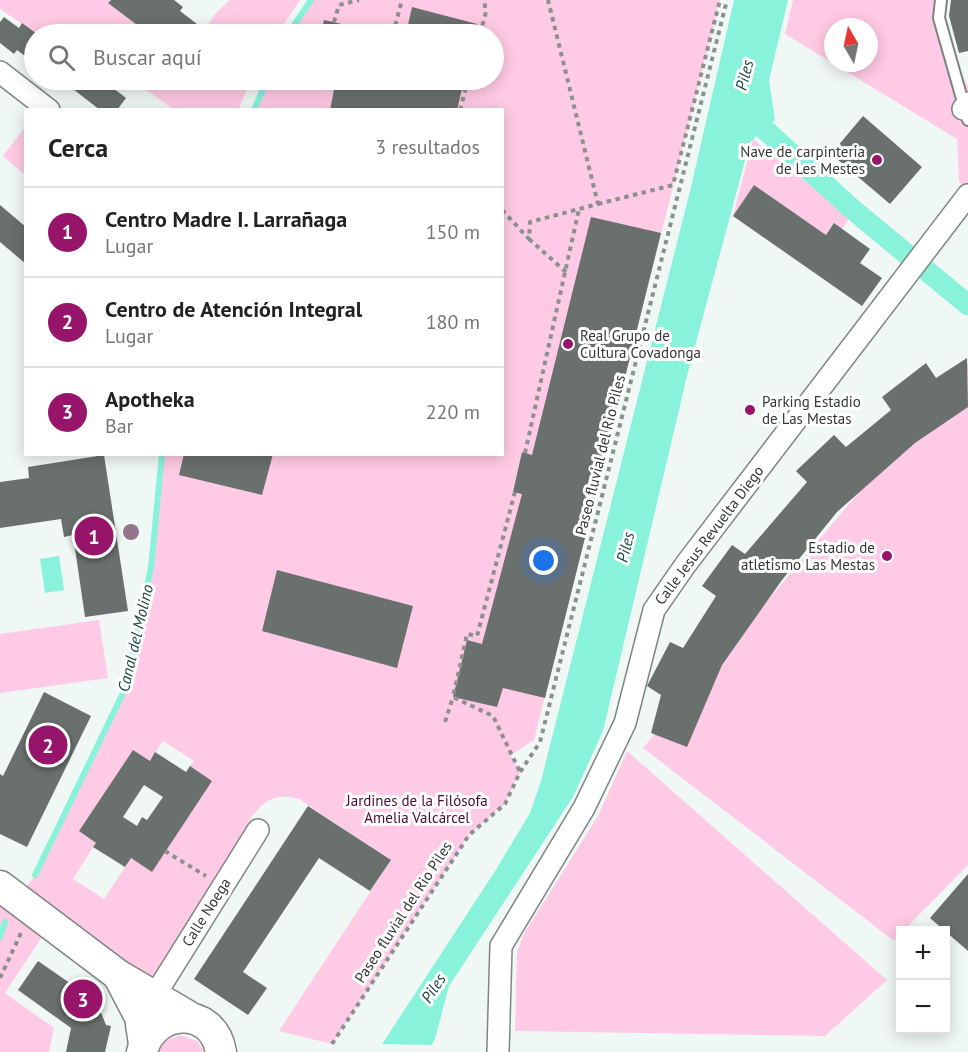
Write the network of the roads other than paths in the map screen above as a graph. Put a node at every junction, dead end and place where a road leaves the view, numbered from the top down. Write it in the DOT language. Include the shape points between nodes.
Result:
graph roads {
  1 [pos="941,0"];
  2 [pos="0,72"];
  3 [pos="46,108"];
  4 [pos="966,111"];
  5 [pos="968,195"];
  6 [pos="258,830"];
  7 [pos="0,886"];
  8 [pos="118,975"];
  9 [pos="155,995"];
  10 [pos="188,1016"];
  11 [pos="143,1048"];
  12 [pos="227,1050"];
  13 [pos="498,1052"];
  1 -- 4 [label="lane" via="939,18"];
  2 -- 3 [label="street"];
  5 -- 13 [label="street, Calle Jesus Revuelta Diego" via="654,610 625,723 584,808 501,946"];
  6 -- 9 [label="street, Calle Noega"];
  7 -- 8 [label="street"];
  8 -- 9 [label="street"];
  8 -- 11 [label="street" via="140,1017"];
  9 -- 10 [label="street"];
  10 -- 11 [label="street" via="157,1026"];
  10 -- 12 [label="street" via="214,1031"];
}
